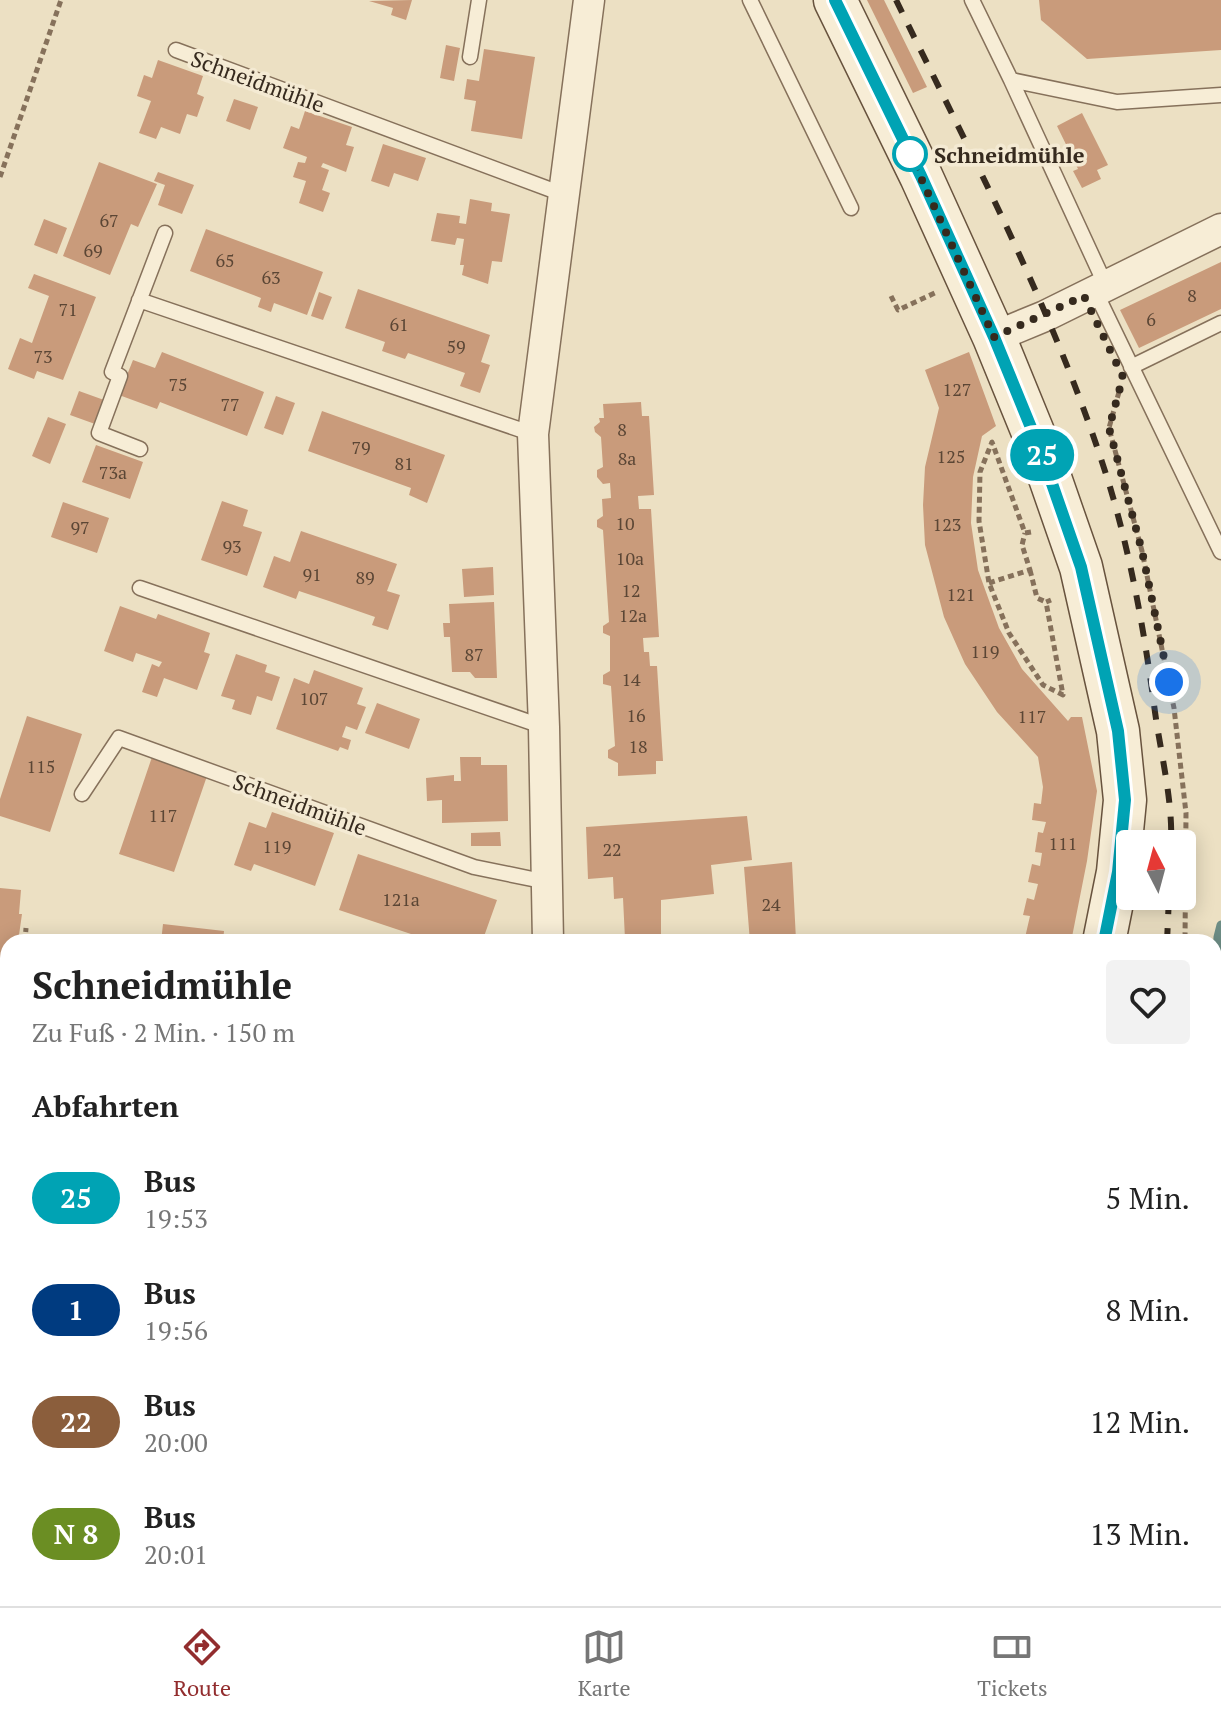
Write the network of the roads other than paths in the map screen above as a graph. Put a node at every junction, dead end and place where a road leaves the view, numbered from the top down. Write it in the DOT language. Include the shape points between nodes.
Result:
graph roads {
  1 [pos="479,0"];
  2 [pos="589,0"];
  3 [pos="750,0"];
  4 [pos="835,0"];
  5 [pos="972,0"];
  6 [pos="176,50"];
  7 [pos="470,57"];
  8 [pos="1011,80"];
  9 [pos="1221,95"];
  10 [pos="565,195"];
  11 [pos="851,208"];
  12 [pos="1221,229"];
  13 [pos="165,233"];
  14 [pos="1100,288"];
  15 [pos="139,300"];
  16 [pos="1221,323"];
  17 [pos="994,337"];
  18 [pos="1131,367"];
  19 [pos="533,434"];
  20 [pos="140,449"];
  21 [pos="1221,552"];
  22 [pos="140,588"];
  23 [pos="544,727"];
  24 [pos="82,794"];
  25 [pos="547,882"];
  26 [pos="548,934"];
  27 [pos="1106,934"];
  1 -- 7 [label="lane"];
  2 -- 10 [label="street"];
  3 -- 11 [label="lane"];
  4 -- 17 [label="main road"];
  5 -- 8 [label="lane"];
  6 -- 10 [label="lane, Schneidmühle"];
  8 -- 9 [label="lane" via="1117,102"];
  8 -- 14 [label="lane"];
  10 -- 19 [label="street"];
  12 -- 14 [label="street"];
  13 -- 15 [label="lane"];
  14 -- 17 [label="street"];
  14 -- 18 [label="lane"];
  15 -- 19 [label="lane"];
  15 -- 20 [label="lane" via="112,372 120,376 99,433"];
  16 -- 18 [label="lane"];
  17 -- 27 [label="main road" via="1067,523 1118,731 1125,800"];
  18 -- 21 [label="lane"];
  19 -- 23 [label="street"];
  22 -- 23 [label="lane"];
  23 -- 25 [label="street"];
  24 -- 25 [label="lane, Schneidmühle" via="119,738 474,867"];
  25 -- 26 [label="street"];
}
